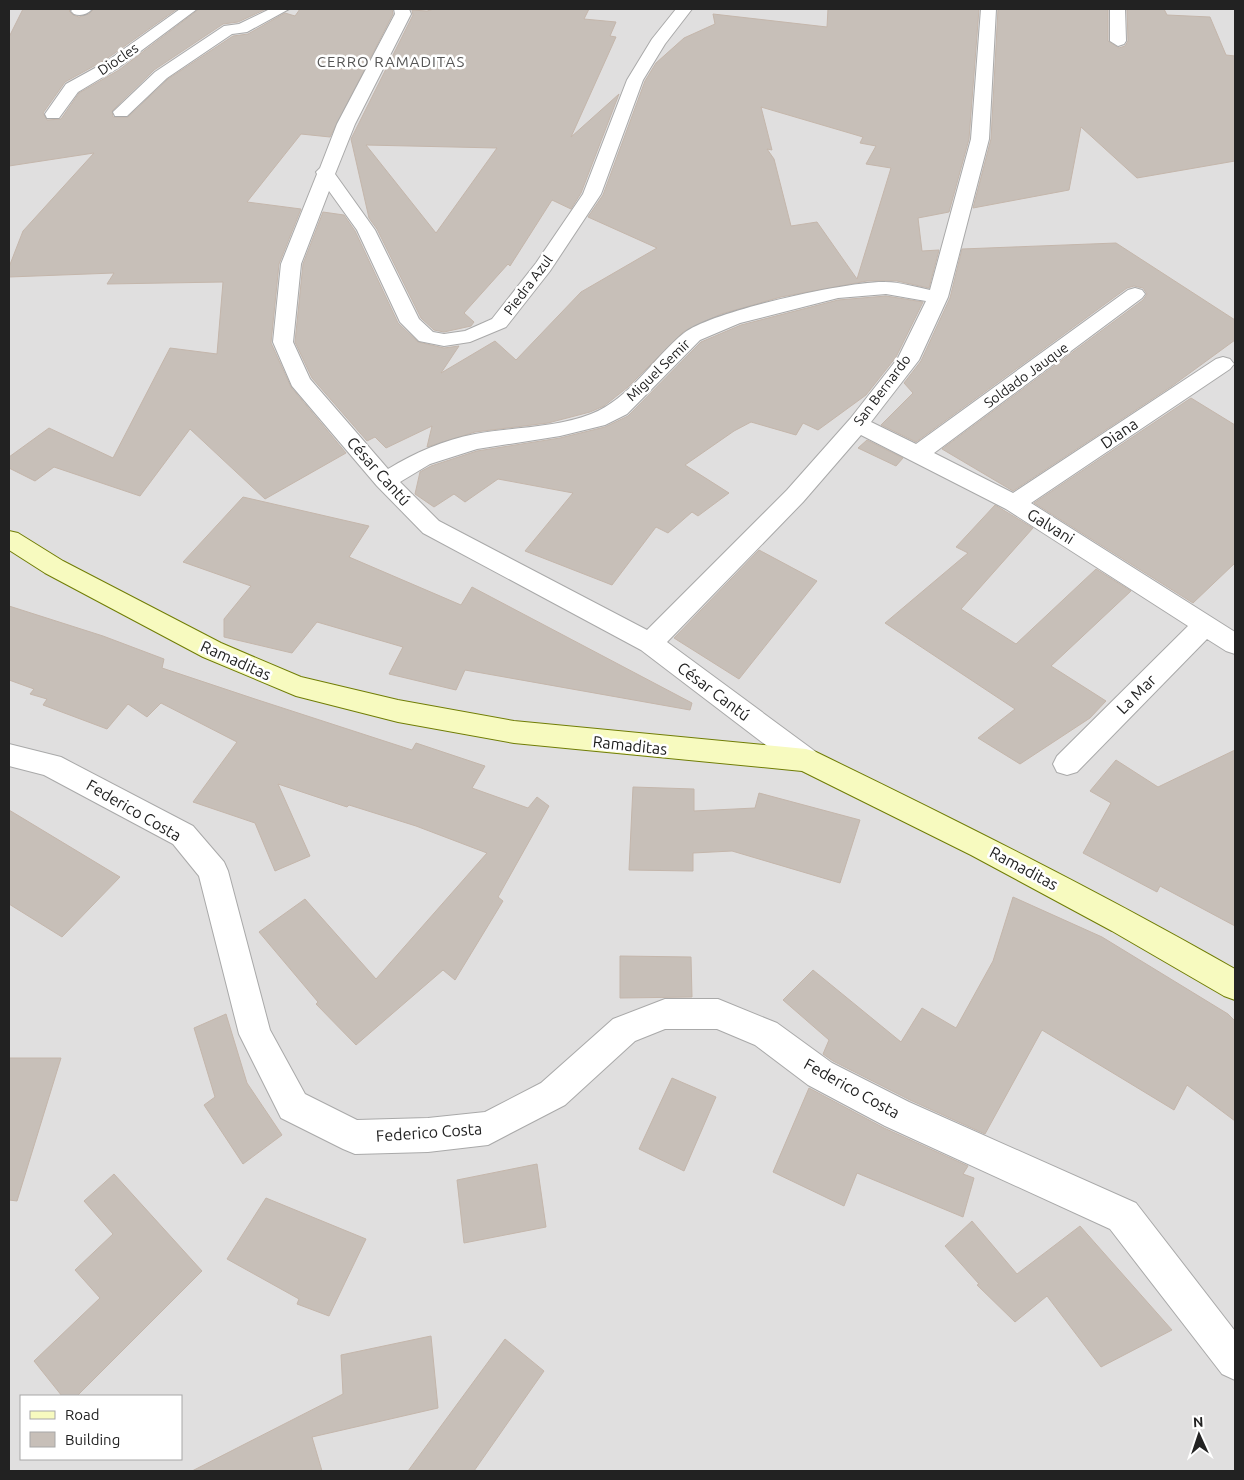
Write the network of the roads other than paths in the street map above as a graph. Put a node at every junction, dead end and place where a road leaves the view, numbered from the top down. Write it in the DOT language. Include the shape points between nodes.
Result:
graph roads {
  1 [pos="189,9"];
  2 [pos="281,9"];
  3 [pos="402,9"];
  4 [pos="684,9"];
  5 [pos="989,9"];
  6 [pos="1117,9"];
  7 [pos="1118,41"];
  8 [pos="121,112"];
  9 [pos="52,114"];
  10 [pos="325,172"];
  11 [pos="1135,294"];
  12 [pos="938,297"];
  13 [pos="1224,364"];
  14 [pos="858,424"];
  15 [pos="917,455"];
  16 [pos="385,481"];
  17 [pos="1014,503"];
  18 [pos="9,540"];
  19 [pos="1206,624"];
  20 [pos="650,643"];
  21 [pos="1235,644"];
  22 [pos="9,755"];
  23 [pos="806,760"];
  24 [pos="1067,764"];
  25 [pos="1235,986"];
  26 [pos="1235,1361"];
  1 -- 9 [label="street, Diocles" via="112,65 72,88"];
  2 -- 8 [label="street" via="242,29 229,29 161,75"];
  3 -- 10 [label="street, César Cantú" via="403,14"];
  4 -- 10 [label="street, Piedra Azul" via="634,80 592,194 543,267 499,323 470,336 444,340 426,337 410,322 366,230"];
  5 -- 12 [label="street, San Bernardo" via="980,139"];
  6 -- 7 [label="street"];
  10 -- 16 [label="street, César Cantú" via="291,264 283,342 300,381"];
  11 -- 15 [label="street, Soldado Jauque"];
  12 -- 14 [label="street, San Bernardo" via="908,360"];
  12 -- 16 [label="street, Miguel Semir" via="886,288 838,292 733,319 693,336 618,408 597,420 474,442 422,459"];
  13 -- 17 [label="street, Diana"];
  14 -- 15 [label="street, Galvani"];
  14 -- 20 [label="street, San Bernardo" via="795,496"];
  15 -- 17 [label="street, Galvani"];
  16 -- 20 [label="street, César Cantú" via="431,527"];
  17 -- 19 [label="street, Galvani"];
  18 -- 23 [label="street, Ramaditas" via="212,650 296,686 398,711 514,732"];
  19 -- 21 [label="street, Galvani"];
  19 -- 24 [label="street, La Mar"];
  20 -- 23 [label="street, César Cantú"];
  22 -- 26 [label="street, Federico Costa" via="51,766 85,781 183,835 212,872 255,1034 293,1106 355,1137 428,1135 488,1128 554,1094 624,1030 665,1014 718,1014 766,1034 820,1074 897,1114 1123,1216"];
  23 -- 25 [label="street, Ramaditas" via="1124,921"];
}
